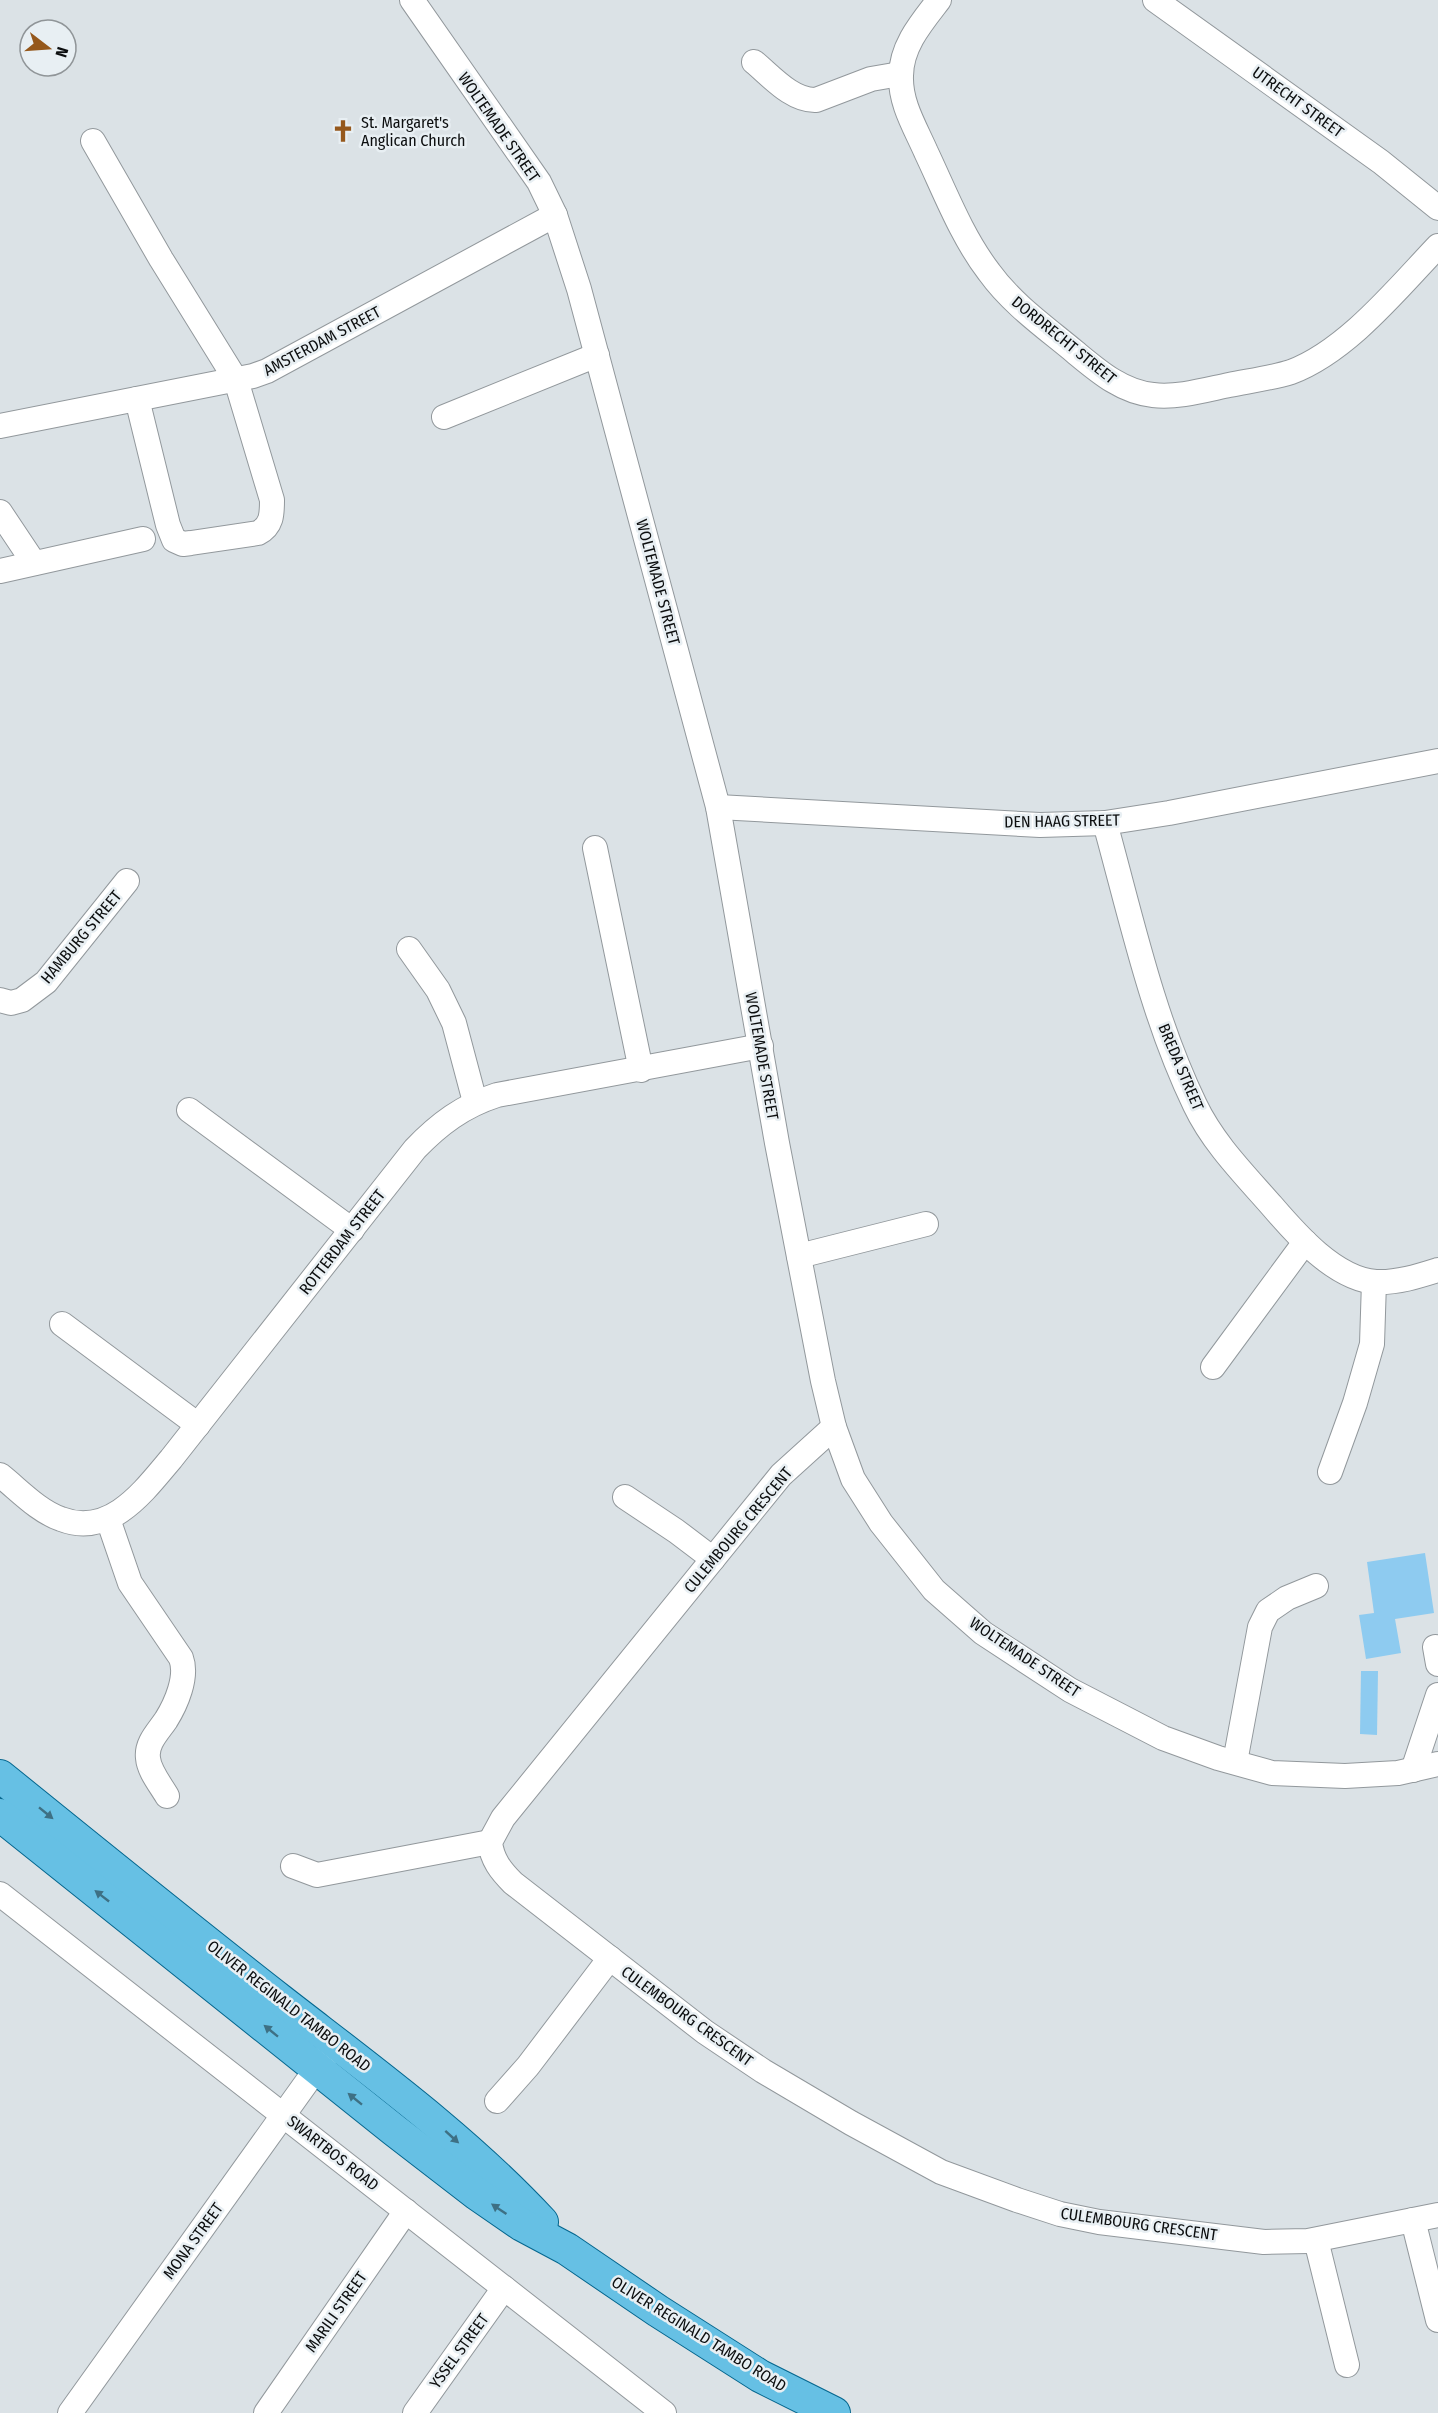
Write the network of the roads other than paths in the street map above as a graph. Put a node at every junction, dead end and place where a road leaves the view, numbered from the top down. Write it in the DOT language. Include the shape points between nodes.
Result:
graph roads {
  1 [pos="412,0"];
  2 [pos="939,0"];
  3 [pos="1155,0"];
  4 [pos="754,62"];
  5 [pos="900,74"];
  6 [pos="93,141"];
  7 [pos="1438,208"];
  8 [pos="555,215"];
  9 [pos="1438,246"];
  10 [pos="597,355"];
  11 [pos="236,380"];
  12 [pos="137,399"];
  13 [pos="444,417"];
  14 [pos="0,426"];
  15 [pos="0,512"];
  16 [pos="143,539"];
  17 [pos="34,563"];
  18 [pos="0,571"];
  19 [pos="1438,761"];
  20 [pos="718,807"];
  21 [pos="1105,823"];
  22 [pos="595,848"];
  23 [pos="128,881"];
  24 [pos="409,949"];
  25 [pos="0,1000"];
  26 [pos="762,1046"];
  27 [pos="641,1070"];
  28 [pos="475,1102"];
  29 [pos="189,1110"];
  30 [pos="926,1224"];
  31 [pos="352,1230"];
  32 [pos="1305,1242"];
  33 [pos="799,1256"];
  34 [pos="1438,1270"];
  35 [pos="1374,1282"];
  36 [pos="62,1324"];
  37 [pos="1213,1367"];
  38 [pos="198,1425"];
  39 [pos="834,1427"];
  40 [pos="1330,1472"];
  41 [pos="0,1475"];
  42 [pos="625,1497"];
  43 [pos="108,1519"];
  44 [pos="713,1559"];
  45 [pos="1316,1586"];
  46 [pos="1438,1695"];
  47 [pos="1235,1762"];
  48 [pos="1438,1764"];
  49 [pos="1413,1770"];
  50 [pos="0,1776"];
  51 [pos="167,1796"];
  52 [pos="0,1815"];
  53 [pos="490,1842"];
  54 [pos="293,1866"];
  55 [pos="4,1905"];
  56 [pos="610,1958"];
  57 [pos="335,2043"];
  58 [pos="316,2068"];
  59 [pos="497,2101"];
  60 [pos="284,2114"];
  61 [pos="406,2211"];
  62 [pos="1438,2215"];
  63 [pos="1413,2220"];
  64 [pos="1316,2240"];
  65 [pos="567,2249"];
  66 [pos="504,2288"];
  67 [pos="1438,2320"];
  68 [pos="1347,2365"];
  69 [pos="70,2413"];
  70 [pos="266,2413"];
  71 [pos="415,2413"];
  72 [pos="664,2413"];
  73 [pos="834,2413"];
  1 -- 8 [label="street, WOLTEMADE STREET" via="533,174"];
  2 -- 5 [label="street, DORDRECHT STREET" via="910,40"];
  3 -- 7 [label="street, UTRECHT STREET"];
  4 -- 5 [label="street" via="807,100"];
  5 -- 9 [label="street, DORDRECHT STREET" via="902,97 969,241 988,272 1056,337 1103,374 1136,393 1155,396 1196,392 1291,372 1341,344"];
  6 -- 11 [label="street" via="160,259"];
  8 -- 10 [label="street, WOLTEMADE STREET"];
  8 -- 11 [label="street, AMSTERDAM STREET" via="282,364"];
  10 -- 13 [label="street"];
  10 -- 20 [label="street, WOLTEMADE STREET"];
  11 -- 12 [label="street, AMSTERDAM STREET"];
  11 -- 12 [label="street" via="272,500 271,519 258,533 183,544 174,540"];
  12 -- 14 [label="street, AMSTERDAM STREET"];
  15 -- 17 [label="street"];
  16 -- 17 [label="street"];
  17 -- 18 [label="street"];
  19 -- 21 [label="street, DEN HAAG STREET"];
  20 -- 21 [label="street, DEN HAAG STREET" via="1040,825"];
  20 -- 26 [label="street, WOLTEMADE STREET"];
  21 -- 32 [label="street, BREDA STREET" via="1159,1016 1195,1106 1221,1148"];
  22 -- 27 [label="street"];
  23 -- 25 [label="street, HAMBURG STREET" via="46,982 22,1000"];
  24 -- 28 [label="street" via="438,990 454,1023"];
  26 -- 27 [label="street, ROTTERDAM STREET"];
  26 -- 33 [label="street, WOLTEMADE STREET"];
  27 -- 28 [label="street, ROTTERDAM STREET"];
  28 -- 31 [label="street, ROTTERDAM STREET" via="436,1127"];
  29 -- 31 [label="street"];
  30 -- 33 [label="street"];
  31 -- 38 [label="street, ROTTERDAM STREET"];
  32 -- 35 [label="street, BREDA STREET" via="1348,1273"];
  32 -- 37 [label="street"];
  33 -- 39 [label="street, WOLTEMADE STREET"];
  34 -- 35 [label="street, BREDA STREET" via="1396,1281"];
  35 -- 40 [label="street" via="1372,1344"];
  36 -- 38 [label="street"];
  38 -- 43 [label="street, ROTTERDAM STREET" via="141,1495"];
  39 -- 44 [label="street, CULEMBOURG CRESCENT" via="781,1475"];
  39 -- 47 [label="street, WOLTEMADE STREET" via="853,1479 880,1523 934,1590 983,1633 1070,1689 1163,1738"];
  41 -- 43 [label="street, ROTTERDAM STREET" via="60,1519 84,1523"];
  42 -- 44 [label="street"];
  43 -- 51 [label="street" via="130,1583 184,1665 176,1699 148,1750 151,1768"];
  44 -- 53 [label="street, CULEMBOURG CRESCENT" via="503,1818"];
  45 -- 47 [label="street" via="1268,1611 1260,1627"];
  46 -- 49 [label="street"];
  47 -- 49 [label="street, WOLTEMADE STREET" via="1272,1773 1345,1776"];
  48 -- 49 [label="street, WOLTEMADE STREET"];
  50 -- 57 [label="main road, OLIVER REGINALD TAMBO ROAD, one-way"];
  58 -- 52 [label="main road, OLIVER REGINALD TAMBO ROAD, one-way"];
  53 -- 54 [label="street" via="317,1875"];
  53 -- 56 [label="street, CULEMBOURG CRESCENT" via="494,1860 513,1883"];
  55 -- 60 [label="street, SWARTBOS ROAD"];
  56 -- 59 [label="street"];
  56 -- 64 [label="street, CULEMBOURG CRESCENT" via="705,2032 763,2071 941,2172 1028,2204 1099,2222 1264,2242"];
  57 -- 58 [label="street, MONA STREET"];
  57 -- 65 [label="main road, OLIVER REGINALD TAMBO ROAD, one-way" via="408,2098 521,2199"];
  58 -- 60 [label="street, MONA STREET"];
  65 -- 58 [label="main road, OLIVER REGINALD TAMBO ROAD, one-way" via="477,2194"];
  60 -- 61 [label="street, SWARTBOS ROAD"];
  60 -- 69 [label="street, MONA STREET"];
  61 -- 66 [label="street, SWARTBOS ROAD"];
  61 -- 70 [label="street, MARILI STREET"];
  62 -- 63 [label="street, CULEMBOURG CRESCENT"];
  63 -- 64 [label="street, CULEMBOURG CRESCENT"];
  63 -- 67 [label="street"];
  64 -- 68 [label="street"];
  65 -- 73 [label="main road, OLIVER REGINALD TAMBO ROAD" via="760,2376"];
  66 -- 71 [label="street, YSSEL STREET"];
  66 -- 72 [label="street, SWARTBOS ROAD"];
}
